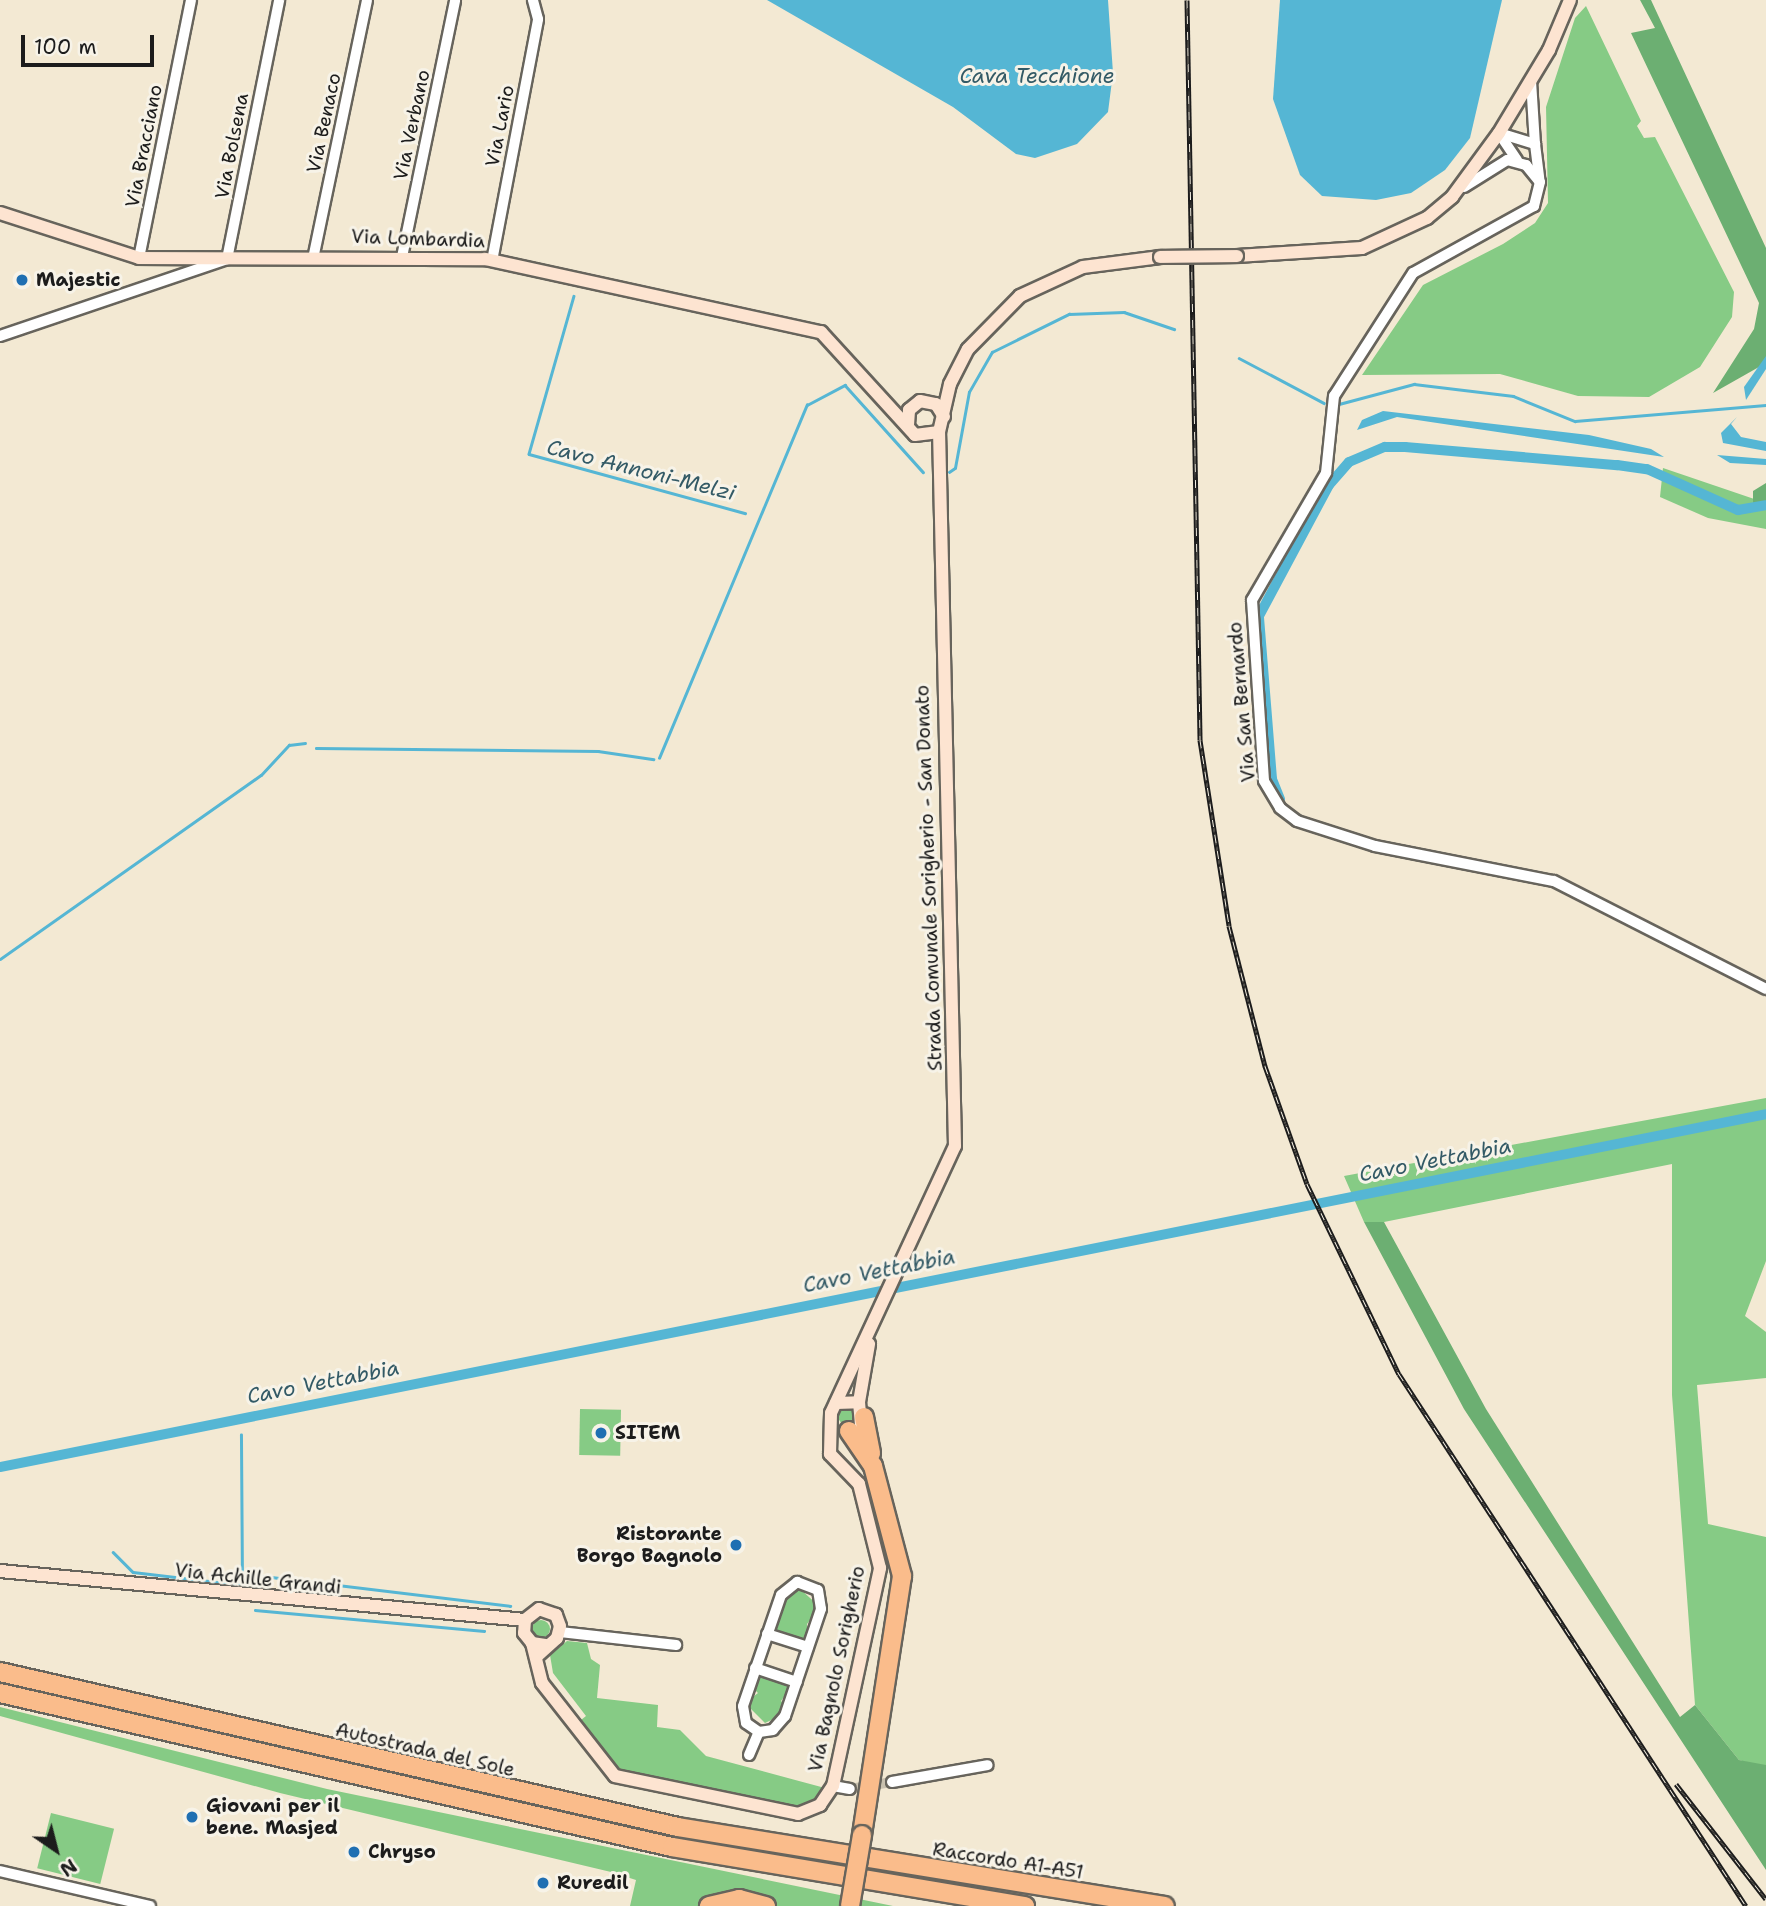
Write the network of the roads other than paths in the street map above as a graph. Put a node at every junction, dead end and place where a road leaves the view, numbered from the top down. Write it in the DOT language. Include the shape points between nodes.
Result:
graph roads {
  1 [pos="191,0"];
  2 [pos="279,0"];
  3 [pos="367,0"];
  4 [pos="455,0"];
  5 [pos="533,0"];
  6 [pos="1570,0"];
  7 [pos="1531,79"];
  8 [pos="1499,133"];
  9 [pos="1535,144"];
  10 [pos="1517,160"];
  11 [pos="1540,182"];
  12 [pos="1451,197"];
  13 [pos="0,213"];
  14 [pos="314,254"];
  15 [pos="402,257"];
  16 [pos="139,258"];
  17 [pos="227,259"];
  18 [pos="492,261"];
  19 [pos="0,336"];
  20 [pos="950,384"];
  21 [pos="890,402"];
  22 [pos="932,402"];
  23 [pos="911,408"];
  24 [pos="945,419"];
  25 [pos="908,425"];
  26 [pos="939,432"];
  27 [pos="926,438"];
  28 [pos="937,460"];
  29 [pos="1766,989"];
  30 [pos="876,1322"];
  31 [pos="836,1403"];
  32 [pos="862,1409"];
  33 [pos="832,1421"];
  34 [pos="848,1431"];
  35 [pos="830,1446"];
  36 [pos="873,1466"];
  37 [pos="0,1571"];
  38 [pos="523,1630"];
  39 [pos="560,1632"];
  40 [pos="767,1634"];
  41 [pos="676,1645"];
  42 [pos="547,1646"];
  43 [pos="808,1647"];
  44 [pos="536,1657"];
  45 [pos="755,1668"];
  46 [pos="0,1672"];
  47 [pos="797,1682"];
  48 [pos="0,1693"];
  49 [pos="759,1732"];
  50 [pos="749,1755"];
  51 [pos="988,1765"];
  52 [pos="892,1782"];
  53 [pos="833,1786"];
  54 [pos="850,1788"];
  55 [pos="844,1858"];
  56 [pos="0,1871"];
  57 [pos="150,1906"];
  58 [pos="709,1906"];
  59 [pos="766,1906"];
  60 [pos="850,1906"];
  61 [pos="1025,1906"];
  62 [pos="1165,1906"];
  1 -- 16 [label="street, Via Bracciano"];
  2 -- 17 [label="street, Via Bolsena"];
  3 -- 14 [label="street, Via Benaco"];
  4 -- 15 [label="street, Via Verbano"];
  5 -- 18 [label="street, Via Lario" via="538,19"];
  6 -- 7 [label="street"];
  7 -- 8 [label="street"];
  7 -- 9 [label="street"];
  8 -- 9 [label="street"];
  8 -- 10 [label="street"];
  8 -- 12 [label="street"];
  9 -- 11 [label="street"];
  10 -- 11 [label="street"];
  10 -- 12 [label="street" via="1498,163"];
  11 -- 29 [label="street, Via San Bernardo" via="1537,202 1526,214 1413,273 1334,396 1326,473 1251,600 1264,781 1280,808 1297,821 1376,846 1553,881"];
  12 -- 20 [label="street, bridge" via="1414,227 1362,248 1160,257 1083,267 1020,296 974,340"];
  13 -- 16 [label="street, Via Lombardia"];
  14 -- 15 [label="street, Via Lombardia"];
  14 -- 17 [label="street, Via Lombardia"];
  15 -- 18 [label="street, Via Lombardia"];
  16 -- 17 [label="street, Via Lombardia"];
  17 -- 19 [label="street"];
  18 -- 21 [label="street, Via Lombardia" via="821,332"];
  20 -- 22 [label="street"];
  20 -- 24 [label="street"];
  21 -- 23 [label="street, Via Lombardia"];
  21 -- 25 [label="street, Via Lombardia"];
  22 -- 23 [label="street"];
  22 -- 24 [label="street"];
  23 -- 25 [label="street"];
  24 -- 26 [label="street"];
  25 -- 27 [label="street"];
  26 -- 27 [label="street"];
  26 -- 28 [label="street, Strada Comunale Sorigherio - San Donato"];
  27 -- 28 [label="street"];
  28 -- 30 [label="street, Strada Comunale Sorigherio - San Donato" via="955,1146"];
  30 -- 31 [label="street"];
  30 -- 32 [label="street"];
  31 -- 32 [label="street"];
  31 -- 33 [label="street"];
  32 -- 34 [label="street"];
  32 -- 36 [label="highway"];
  33 -- 34 [label="street"];
  33 -- 35 [label="street"];
  34 -- 35 [label="street"];
  34 -- 36 [label="highway"];
  35 -- 53 [label="street, Via Bagnolo Sorigherio" via="832,1458 859,1484 880,1568"];
  36 -- 60 [label="highway, bridge" via="897,1542 902,1589"];
  37 -- 38 [label="street, Via Achille Grandi"];
  38 -- 39 [label="street" via="539,1609 551,1611"];
  38 -- 42 [label="street"];
  38 -- 44 [label="street, Via Bagnolo Sorigherio"];
  39 -- 41 [label="street"];
  39 -- 42 [label="street"];
  40 -- 43 [label="street"];
  40 -- 43 [label="street" via="784,1591 808,1583 822,1601"];
  40 -- 45 [label="street"];
  42 -- 44 [label="street"];
  43 -- 47 [label="street"];
  44 -- 53 [label="street, Via Bagnolo Sorigherio" via="542,1683 578,1734 605,1769 625,1781 702,1790 798,1814 820,1805"];
  45 -- 47 [label="street"];
  45 -- 49 [label="street" via="742,1714"];
  46 -- 55 [label="highway, Autostrada del Sole" via="475,1784"];
  47 -- 49 [label="street" via="783,1720"];
  48 -- 61 [label="highway" via="467,1803 838,1877"];
  49 -- 50 [label="street"];
  51 -- 52 [label="street"];
  53 -- 54 [label="street"];
  55 -- 62 [label="highway, Raccordo A1-A51"];
  56 -- 57 [label="street"];
  58 -- 59 [label="highway" via="739,1899"];
}
